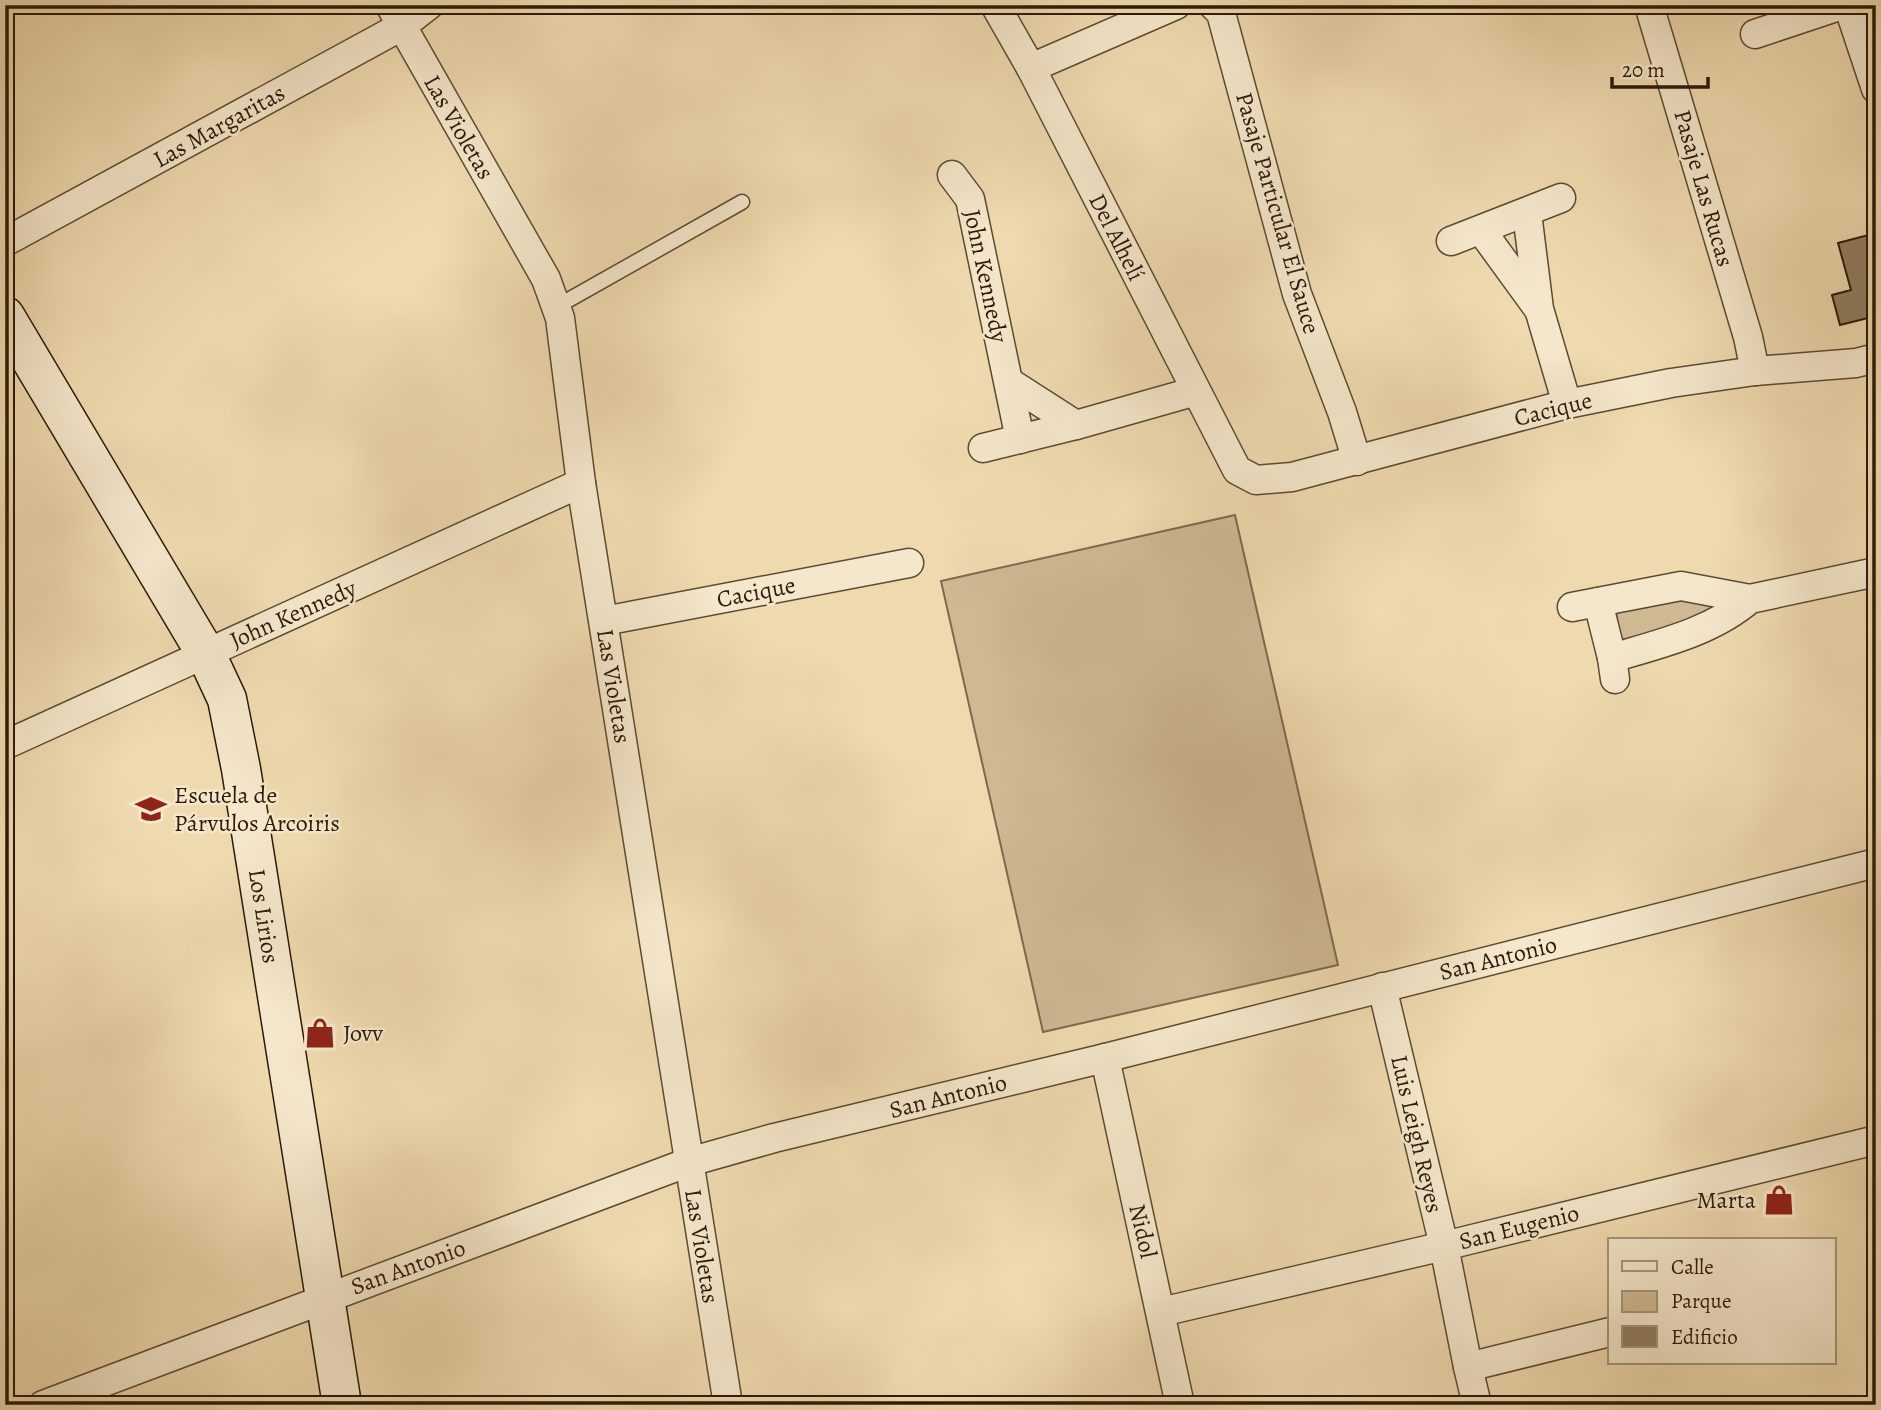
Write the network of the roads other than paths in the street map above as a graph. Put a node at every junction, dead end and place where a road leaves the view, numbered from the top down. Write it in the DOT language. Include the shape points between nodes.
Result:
graph roads {
  1 [pos="429,5"];
  2 [pos="995,5"];
  3 [pos="1176,5"];
  4 [pos="1213,5"];
  5 [pos="1649,5"];
  6 [pos="1842,5"];
  7 [pos="1848,5"];
  8 [pos="396,16"];
  9 [pos="1755,34"];
  10 [pos="1031,68"];
  11 [pos="1876,89"];
  12 [pos="952,175"];
  13 [pos="1561,198"];
  14 [pos="743,202"];
  15 [pos="1527,213"];
  16 [pos="1481,229"];
  17 [pos="1451,241"];
  18 [pos="5,242"];
  19 [pos="556,307"];
  20 [pos="1539,309"];
  21 [pos="5,316"];
  22 [pos="1876,358"];
  23 [pos="1755,371"];
  24 [pos="1009,383"];
  25 [pos="1195,391"];
  26 [pos="1567,404"];
  27 [pos="1076,425"];
  28 [pos="1020,439"];
  29 [pos="983,449"];
  30 [pos="1357,461"];
  31 [pos="1237,470"];
  32 [pos="581,483"];
  33 [pos="909,564"];
  34 [pos="1876,572"];
  35 [pos="1750,599"];
  36 [pos="604,621"];
  37 [pos="206,654"];
  38 [pos="5,745"];
  39 [pos="1876,863"];
  40 [pos="1382,987"];
  41 [pos="1105,1058"];
  42 [pos="1876,1140"];
  43 [pos="689,1162"];
  44 [pos="1444,1245"];
  45 [pos="324,1298"];
  46 [pos="1161,1312"];
  47 [pos="1608,1332"];
  48 [pos="1468,1367"];
  49 [pos="43,1405"];
  50 [pos="342,1405"];
  51 [pos="728,1405"];
  52 [pos="1181,1405"];
  53 [pos="1477,1405"];
  1 -- 8 [label="street, Las Margaritas"];
  2 -- 10 [label="street, Del Alhelí"];
  3 -- 10 [label="street"];
  4 -- 30 [label="street, Pasaje Particular El Sauce" via="1221,13 1297,294"];
  5 -- 23 [label="street, Pasaje Las Rucas"];
  6 -- 9 [label="street"];
  7 -- 11 [label="street"];
  8 -- 18 [label="street, Las Margaritas"];
  8 -- 19 [label="street, Las Violetas" via="546,279"];
  10 -- 25 [label="street, Del Alhelí"];
  12 -- 24 [label="street, John Kennedy" via="970,199"];
  13 -- 15 [label="street"];
  14 -- 19 [label="lane"];
  15 -- 16 [label="street"];
  15 -- 20 [label="street"];
  16 -- 17 [label="street"];
  16 -- 20 [label="street"];
  19 -- 32 [label="street, Las Violetas"];
  20 -- 26 [label="street"];
  21 -- 37 [label="main road, Los Lirios"];
  22 -- 23 [label="street, Cacique"];
  23 -- 26 [label="street, Cacique"];
  24 -- 27 [label="street"];
  24 -- 28 [label="street, John Kennedy"];
  25 -- 27 [label="street"];
  25 -- 31 [label="street, Del Alhelí"];
  26 -- 30 [label="street, Cacique"];
  27 -- 28 [label="street"];
  28 -- 29 [label="street"];
  30 -- 31 [label="street, Cacique" via="1292,477 1256,480"];
  32 -- 36 [label="street, Las Violetas"];
  32 -- 37 [label="street, John Kennedy"];
  33 -- 36 [label="street, Cacique"];
  34 -- 35 [label="street"];
  35 -- 35 [label="street" via="1735,612 1613,669 1585,605 1681,586"];
  36 -- 43 [label="street, Las Violetas"];
  37 -- 38 [label="street, John Kennedy"];
  37 -- 45 [label="main road, Los Lirios" via="227,699 241,769"];
  39 -- 40 [label="street, San Antonio"];
  40 -- 41 [label="street, San Antonio"];
  40 -- 44 [label="street, Luis Leigh Reyes"];
  41 -- 43 [label="street, San Antonio"];
  41 -- 46 [label="street, Nidol"];
  42 -- 44 [label="street, San Eugenio"];
  43 -- 45 [label="street, San Antonio"];
  43 -- 51 [label="street, Las Violetas"];
  44 -- 46 [label="street, San Eugenio"];
  44 -- 48 [label="street, Luis Leigh Reyes"];
  45 -- 49 [label="street, San Antonio"];
  45 -- 50 [label="main road, Los Lirios"];
  46 -- 52 [label="street, Nidol"];
  47 -- 48 [label="street"];
  48 -- 53 [label="street, Luis Leigh Reyes"];
}
